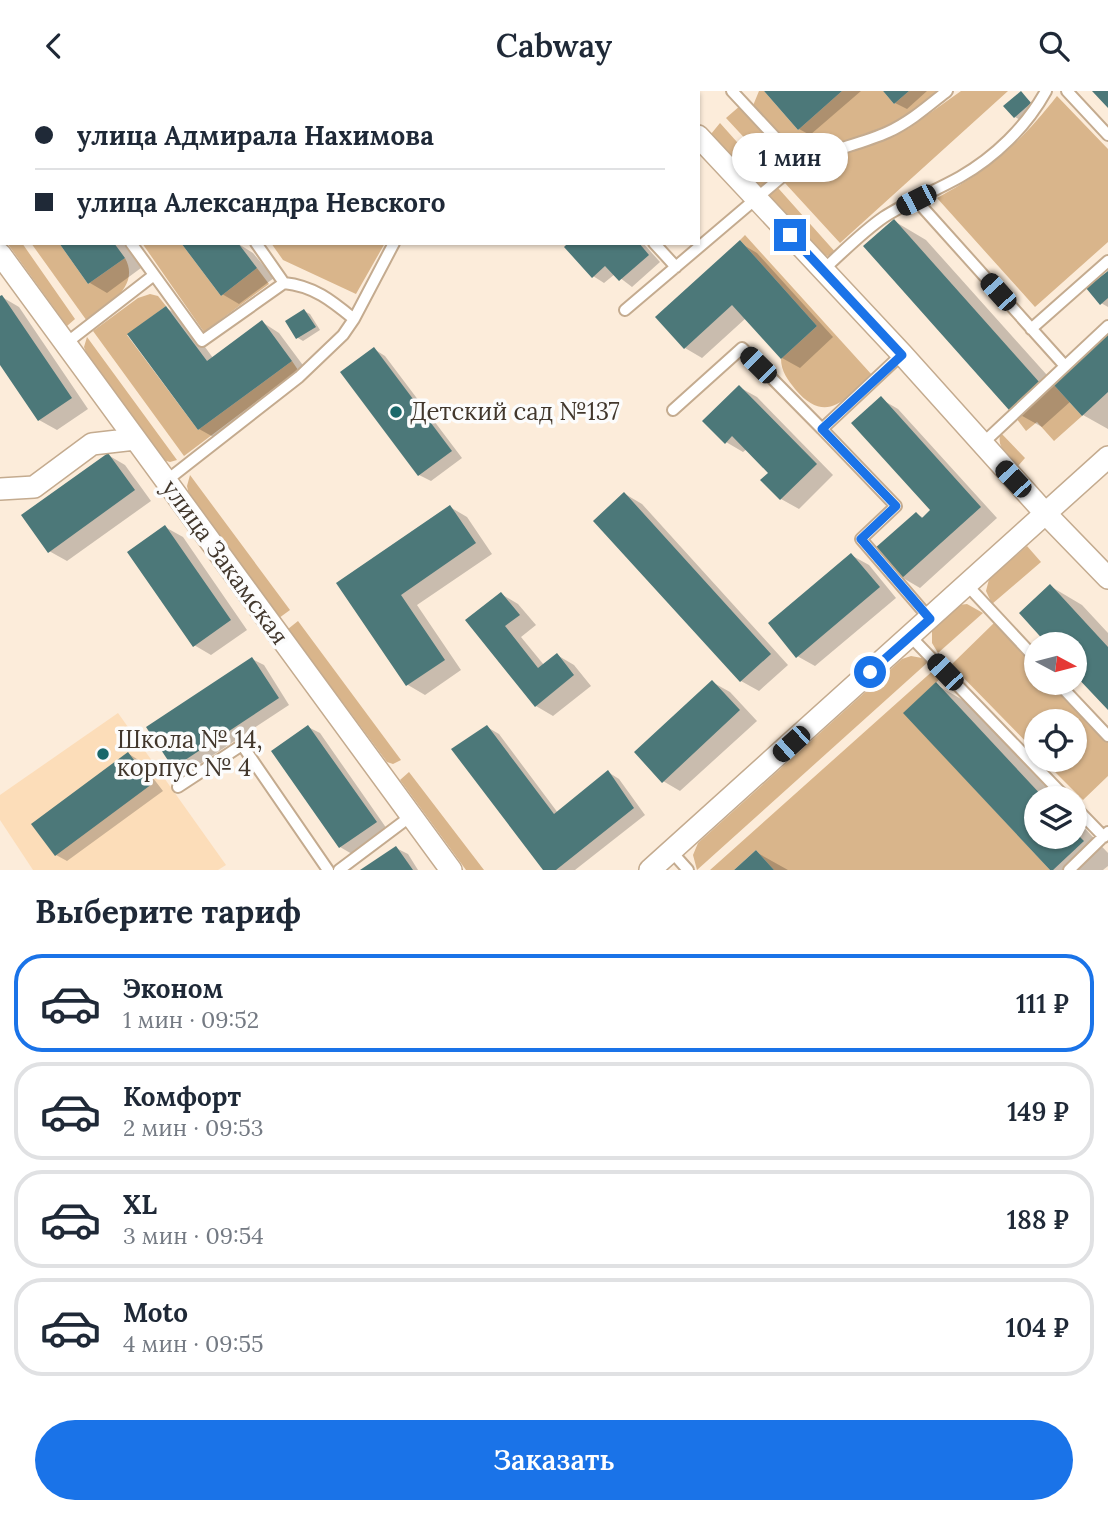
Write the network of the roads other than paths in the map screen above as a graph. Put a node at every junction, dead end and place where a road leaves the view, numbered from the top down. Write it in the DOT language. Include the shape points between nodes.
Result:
graph roads {
  1 [pos="732,91"];
  2 [pos="947,91"];
  3 [pos="1045,91"];
  4 [pos="1067,91"];
  5 [pos="1108,135"];
  6 [pos="700,138"];
  7 [pos="800,164"];
  8 [pos="757,199"];
  9 [pos="916,200"];
  10 [pos="132,245"];
  11 [pos="257,245"];
  12 [pos="393,245"];
  13 [pos="656,245"];
  14 [pos="0,254"];
  15 [pos="1108,261"];
  16 [pos="676,267"];
  17 [pos="823,270"];
  18 [pos="154,275"];
  19 [pos="284,283"];
  20 [pos="625,310"];
  21 [pos="354,319"];
  22 [pos="1108,326"];
  23 [pos="1031,329"];
  24 [pos="65,344"];
  25 [pos="902,355"];
  26 [pos="1065,366"];
  27 [pos="673,410"];
  28 [pos="822,429"];
  29 [pos="135,439"];
  30 [pos="982,444"];
  31 [pos="1108,457"];
  32 [pos="166,481"];
  33 [pos="0,489"];
  34 [pos="1045,513"];
  35 [pos="1108,578"];
  36 [pos="967,585"];
  37 [pos="930,619"];
  38 [pos="910,636"];
  39 [pos="1024,646"];
  40 [pos="1069,695"];
  41 [pos="1108,736"];
  42 [pos="1054,786"];
  43 [pos="178,787"];
  44 [pos="411,816"];
  45 [pos="1087,817"];
  46 [pos="1106,834"];
  47 [pos="671,851"];
  48 [pos="328,870"];
  49 [pos="339,870"];
  50 [pos="451,870"];
  51 [pos="650,870"];
  52 [pos="688,870"];
  53 [pos="1069,870"];
  1 -- 7 [label="lane"];
  2 -- 7 [label="lane" via="887,133"];
  3 -- 9 [label="lane" via="1010,140 962,176"];
  4 -- 5 [label="lane"];
  6 -- 8 [label="street"];
  7 -- 8 [label="lane"];
  8 -- 16 [label="lane"];
  8 -- 17 [label="street"];
  9 -- 17 [label="lane" via="882,218"];
  9 -- 23 [label="lane"];
  10 -- 18 [label="lane"];
  11 -- 19 [label="lane"];
  12 -- 21 [label="lane"];
  13 -- 16 [label="lane"];
  14 -- 24 [label="street, улица Закамская"];
  15 -- 23 [label="lane"];
  16 -- 20 [label="lane"];
  17 -- 25 [label="street"];
  18 -- 19 [label="lane" via="202,341"];
  18 -- 24 [label="lane"];
  19 -- 21 [label="lane" via="319,292"];
  21 -- 32 [label="lane" via="299,377"];
  22 -- 26 [label="lane"];
  23 -- 26 [label="lane"];
  24 -- 29 [label="street, улица Закамская"];
  25 -- 28 [label="lane"];
  25 -- 30 [label="street"];
  26 -- 30 [label="lane"];
  27 -- 28 [label="lane" via="742,348"];
  28 -- 37 [label="lane" via="896,506 861,539"];
  29 -- 32 [label="street, улица Закамская"];
  29 -- 33 [label="street" via="92,444 34,487"];
  30 -- 34 [label="street"];
  31 -- 34 [label="street"];
  32 -- 44 [label="street, улица Закамская"];
  34 -- 35 [label="street"];
  34 -- 36 [label="street"];
  36 -- 37 [label="street"];
  36 -- 39 [label="lane"];
  37 -- 38 [label="street"];
  38 -- 42 [label="lane"];
  38 -- 47 [label="street"];
  40 -- 41 [label="lane"];
  43 -- 48 [label="lane" via="242,745"];
  44 -- 49 [label="lane"];
  44 -- 50 [label="street, улица Закамская"];
  45 -- 46 [label="lane"];
  46 -- 53 [label="lane"];
  47 -- 51 [label="street"];
  47 -- 52 [label="lane"];
}
